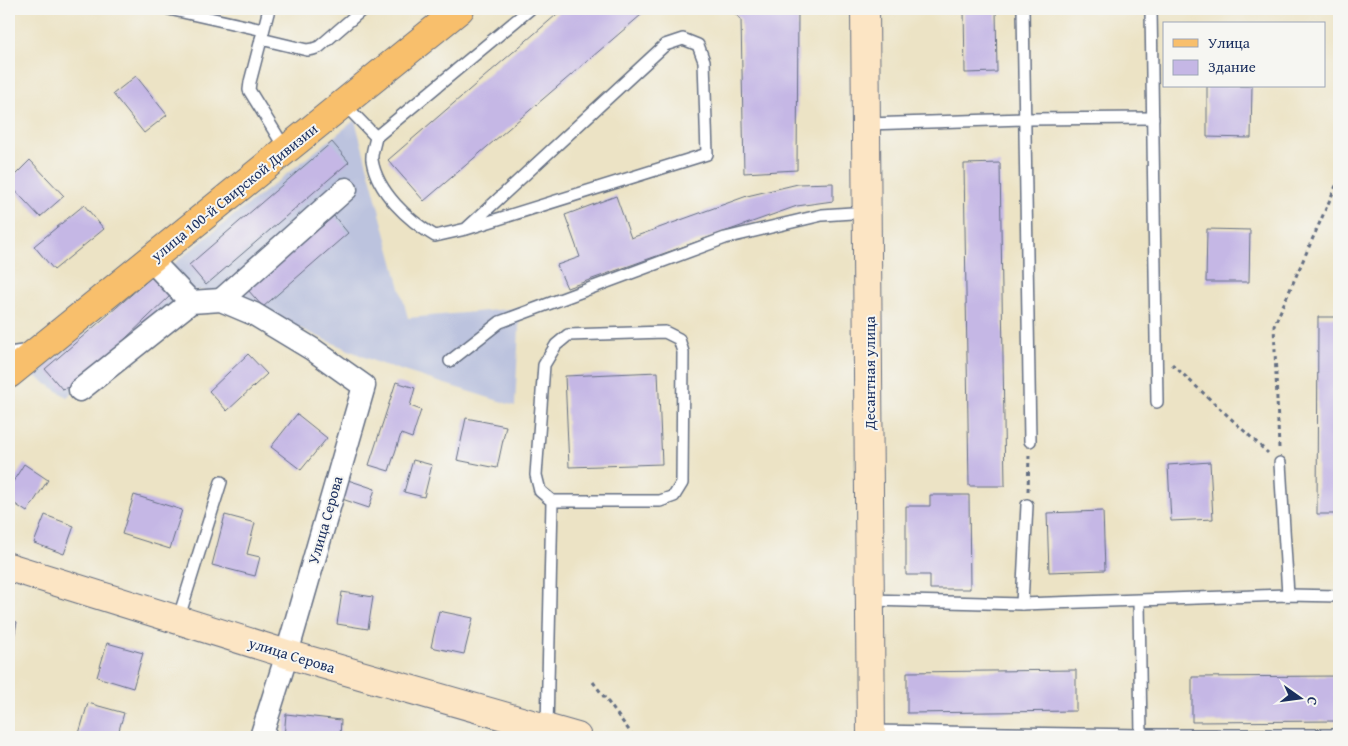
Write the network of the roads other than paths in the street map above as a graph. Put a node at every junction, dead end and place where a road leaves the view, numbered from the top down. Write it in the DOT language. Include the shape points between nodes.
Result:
graph roads {
  1 [pos="169,9"];
  2 [pos="269,9"];
  3 [pos="363,9"];
  4 [pos="460,9"];
  5 [pos="530,9"];
  6 [pos="865,9"];
  7 [pos="1023,9"];
  8 [pos="1151,9"];
  9 [pos="262,34"];
  10 [pos="344,104"];
  11 [pos="1153,118"];
  12 [pos="1025,119"];
  13 [pos="867,124"];
  14 [pos="376,137"];
  15 [pos="286,150"];
  16 [pos="346,189"];
  17 [pos="868,212"];
  18 [pos="466,229"];
  19 [pos="150,259"];
  20 [pos="221,300"];
  21 [pos="191,302"];
  22 [pos="41,348"];
  23 [pos="9,352"];
  24 [pos="450,361"];
  25 [pos="9,374"];
  26 [pos="80,390"];
  27 [pos="1157,402"];
  28 [pos="1030,442"];
  29 [pos="1280,463"];
  30 [pos="221,482"];
  31 [pos="552,501"];
  32 [pos="1027,505"];
  33 [pos="9,567"];
  34 [pos="1288,595"];
  35 [pos="1339,596"];
  36 [pos="870,600"];
  37 [pos="1139,601"];
  38 [pos="1022,604"];
  39 [pos="178,620"];
  40 [pos="287,654"];
  41 [pos="547,728"];
  42 [pos="871,734"];
  43 [pos="1339,734"];
  44 [pos="1141,736"];
  45 [pos="261,737"];
  46 [pos="577,737"];
  1 -- 9 [label="lane"];
  2 -- 9 [label="lane"];
  3 -- 9 [label="lane" via="313,50"];
  4 -- 10 [label="main road, улица 100-й Свирской Дивизии"];
  5 -- 14 [label="lane"];
  6 -- 13 [label="street, Десантная улица"];
  7 -- 12 [label="lane"];
  8 -- 11 [label="lane"];
  9 -- 15 [label="lane" via="249,90"];
  10 -- 14 [label="lane"];
  10 -- 15 [label="main road, улица 100-й Свирской Дивизии"];
  11 -- 12 [label="lane"];
  11 -- 27 [label="lane"];
  12 -- 13 [label="lane"];
  12 -- 28 [label="lane"];
  13 -- 17 [label="street, Десантная улица"];
  14 -- 18 [label="lane" via="372,160 382,189 417,225 435,236"];
  15 -- 19 [label="main road, улица 100-й Свирской Дивизии"];
  16 -- 20 [label="street"];
  17 -- 24 [label="lane" via="822,215 725,238 500,322"];
  17 -- 36 [label="street, Десантная улица"];
  18 -- 18 [label="lane" via="707,154 704,61 698,45 683,39 665,45"];
  19 -- 21 [label="street"];
  19 -- 22 [label="main road, улица 100-й Свирской Дивизии"];
  20 -- 21 [label="street"];
  20 -- 40 [label="street, Улица Серова" via="254,314 364,386"];
  21 -- 26 [label="street"];
  22 -- 23 [label="lane"];
  22 -- 25 [label="main road, улица 100-й Свирской Дивизии"];
  29 -- 34 [label="lane"];
  30 -- 39 [label="lane"];
  31 -- 31 [label="lane" via="660,501 674,496 682,483 683,352 679,339 665,332 568,335 556,345 544,364 536,475 540,491"];
  31 -- 41 [label="lane"];
  32 -- 38 [label="lane"];
  33 -- 39 [label="street, улица Серова"];
  34 -- 35 [label="lane"];
  34 -- 37 [label="lane"];
  36 -- 38 [label="lane"];
  36 -- 42 [label="street, Десантная улица"];
  37 -- 38 [label="lane"];
  37 -- 44 [label="lane"];
  39 -- 40 [label="street, улица Серова"];
  40 -- 41 [label="street, улица Серова"];
  40 -- 45 [label="street, Улица Серова"];
  41 -- 46 [label="street, улица Серова"];
  42 -- 44 [label="lane"];
  43 -- 44 [label="lane"];
}
